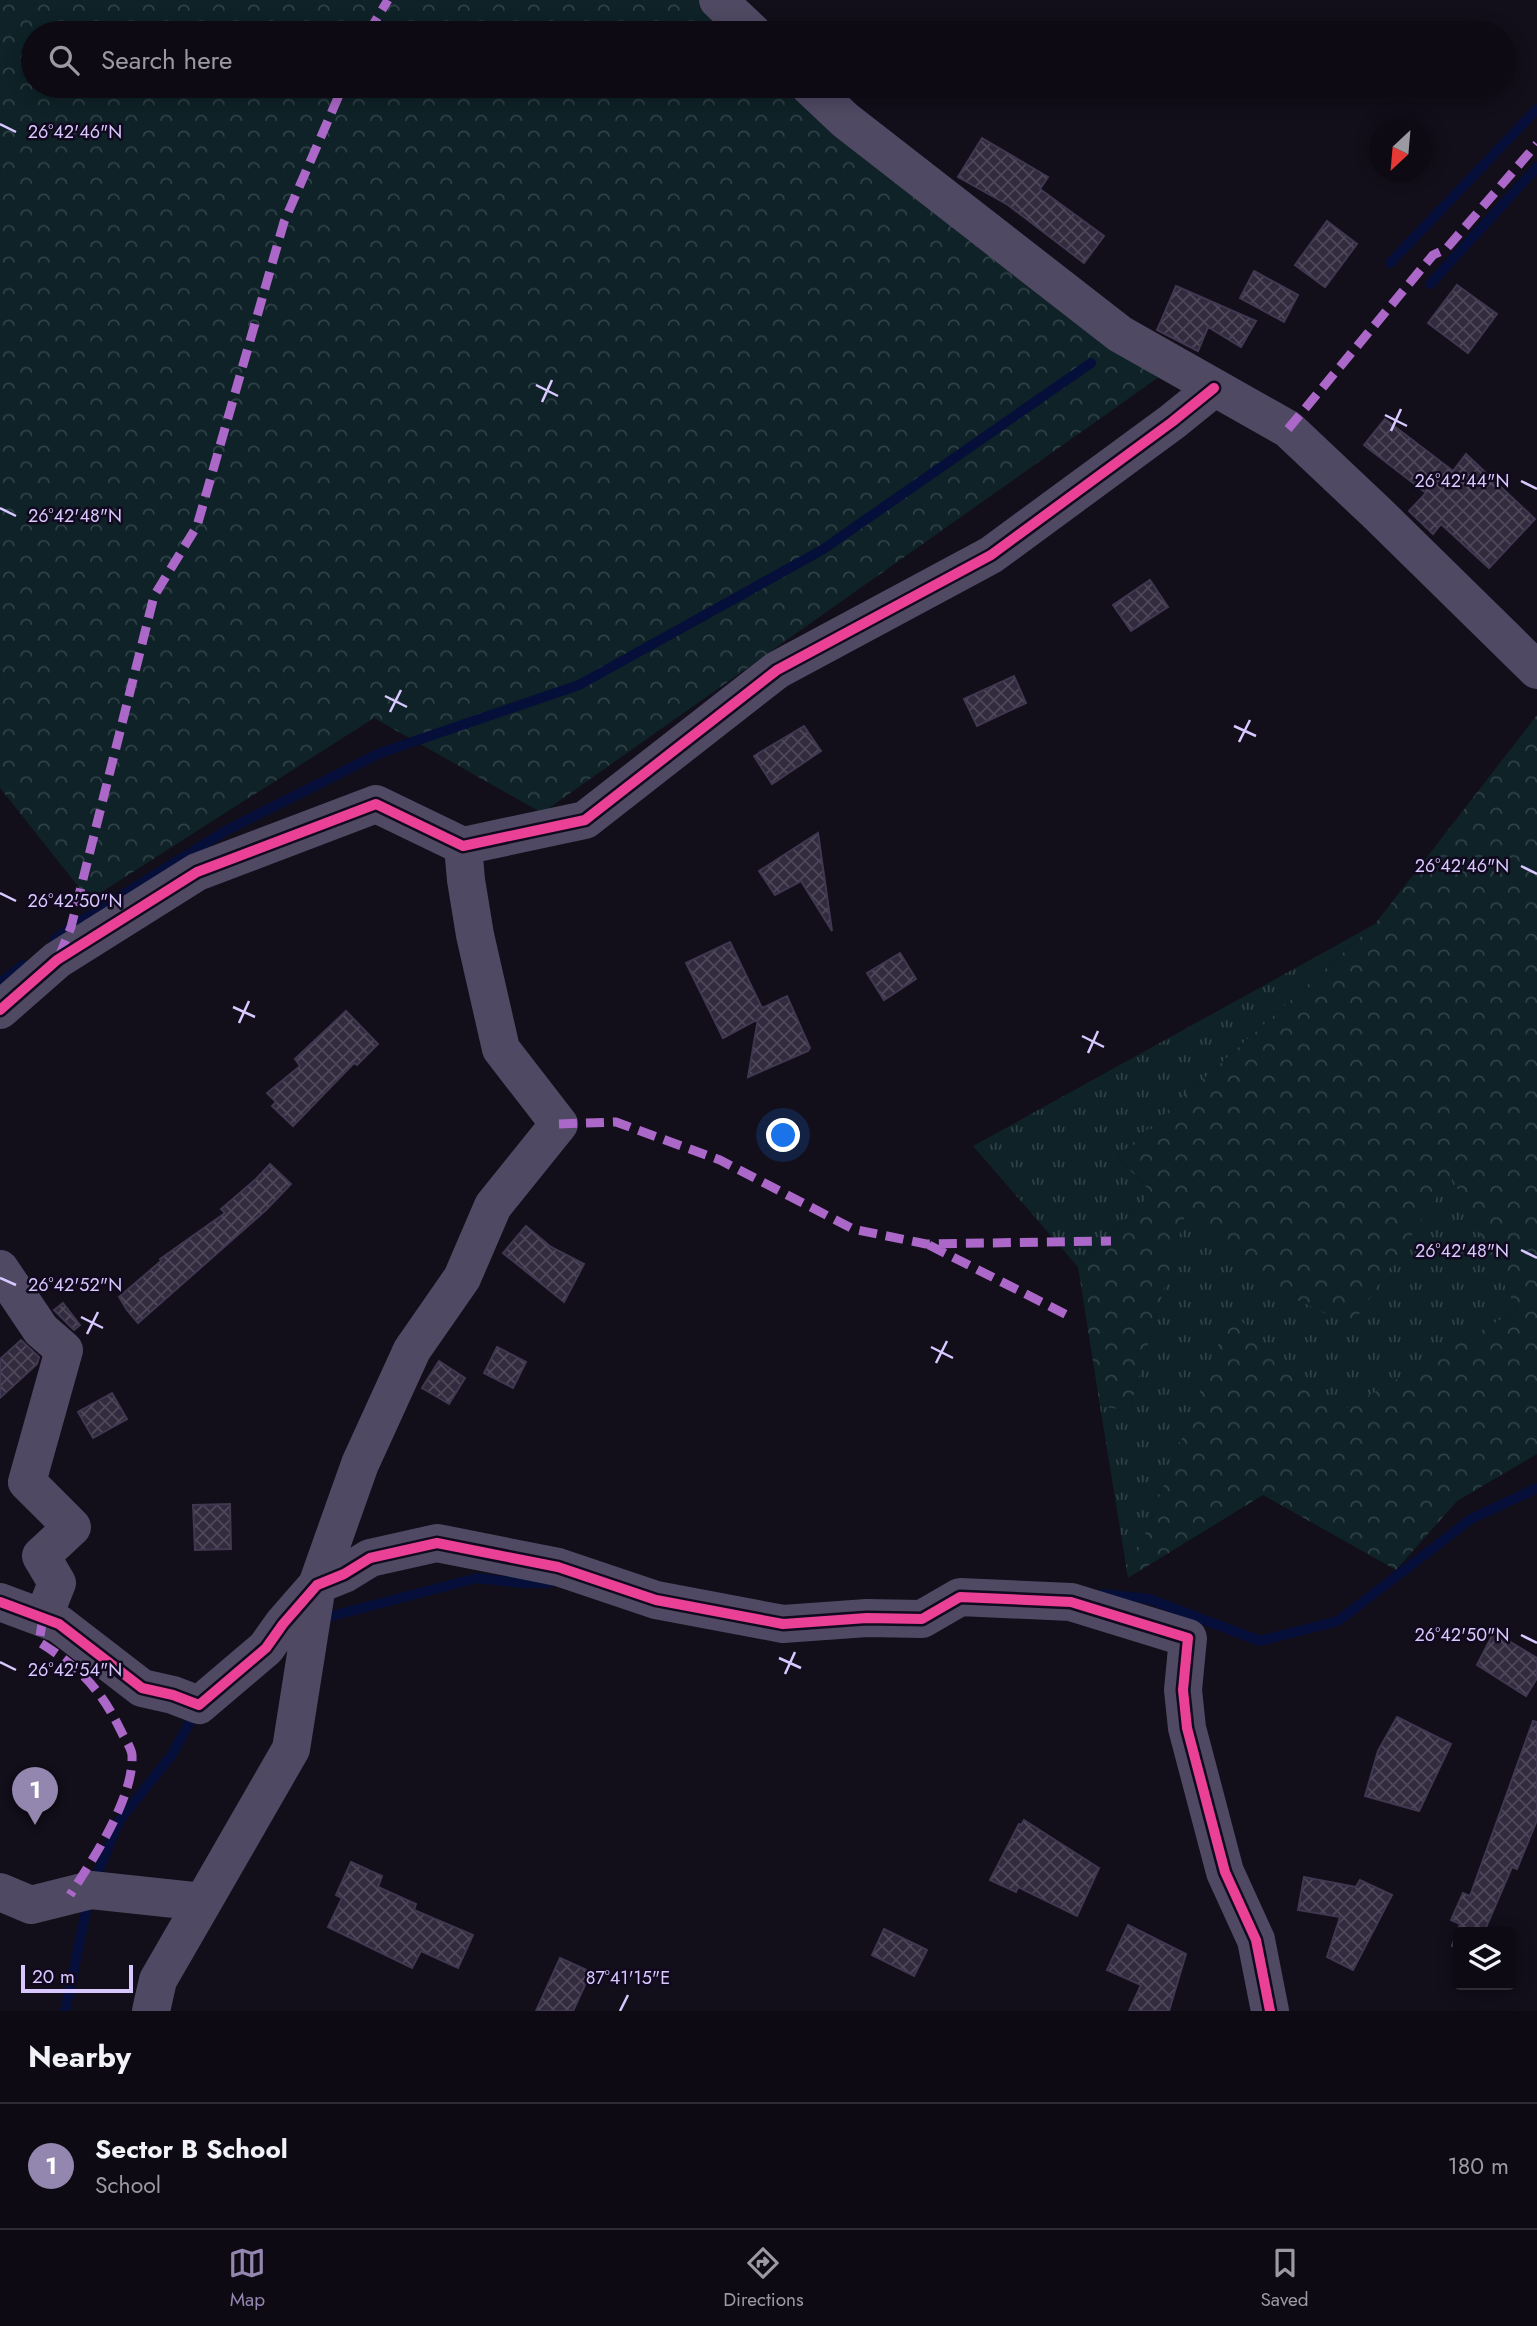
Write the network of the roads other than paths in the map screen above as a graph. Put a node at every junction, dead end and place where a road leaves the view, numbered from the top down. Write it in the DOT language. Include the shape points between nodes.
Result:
graph roads {
  1 [pos="718,0"];
  2 [pos="740,21"];
  3 [pos="821,98"];
  4 [pos="1214,388"];
  5 [pos="1537,670"];
  6 [pos="463,846"];
  7 [pos="0,1010"];
  8 [pos="0,1269"];
  9 [pos="317,1585"];
  10 [pos="0,1602"];
  11 [pos="43,1618"];
  12 [pos="0,1892"];
  13 [pos="204,1902"];
  14 [pos="151,2011"];
  15 [pos="1270,2011"];
  1 -- 2 [label="street"];
  3 -- 4 [label="street" via="1120,334"];
  4 -- 5 [label="street" via="1287,429"];
  4 -- 6 [label="street" via="991,555 777,670 585,820"];
  6 -- 7 [label="street" via="376,804 197,872 57,960"];
  6 -- 9 [label="street" via="475,935 501,1049 559,1124 492,1206 462,1278 412,1350 360,1464"];
  8 -- 11 [label="street" via="41,1330 64,1350 27,1482 72,1527 41,1556 57,1583"];
  9 -- 11 [label="street" via="266,1648 199,1704 142,1688 59,1624"];
  9 -- 13 [label="street" via="291,1749"];
  9 -- 15 [label="street" via="370,1558 438,1543 558,1567 656,1600 783,1624 922,1619 960,1597 1071,1602 1188,1638 1183,1690 1187,1728 1225,1871 1256,1940"];
  10 -- 11 [label="street"];
  12 -- 13 [label="street" via="32,1905 91,1890"];
  13 -- 14 [label="street" via="158,1980"];
}
